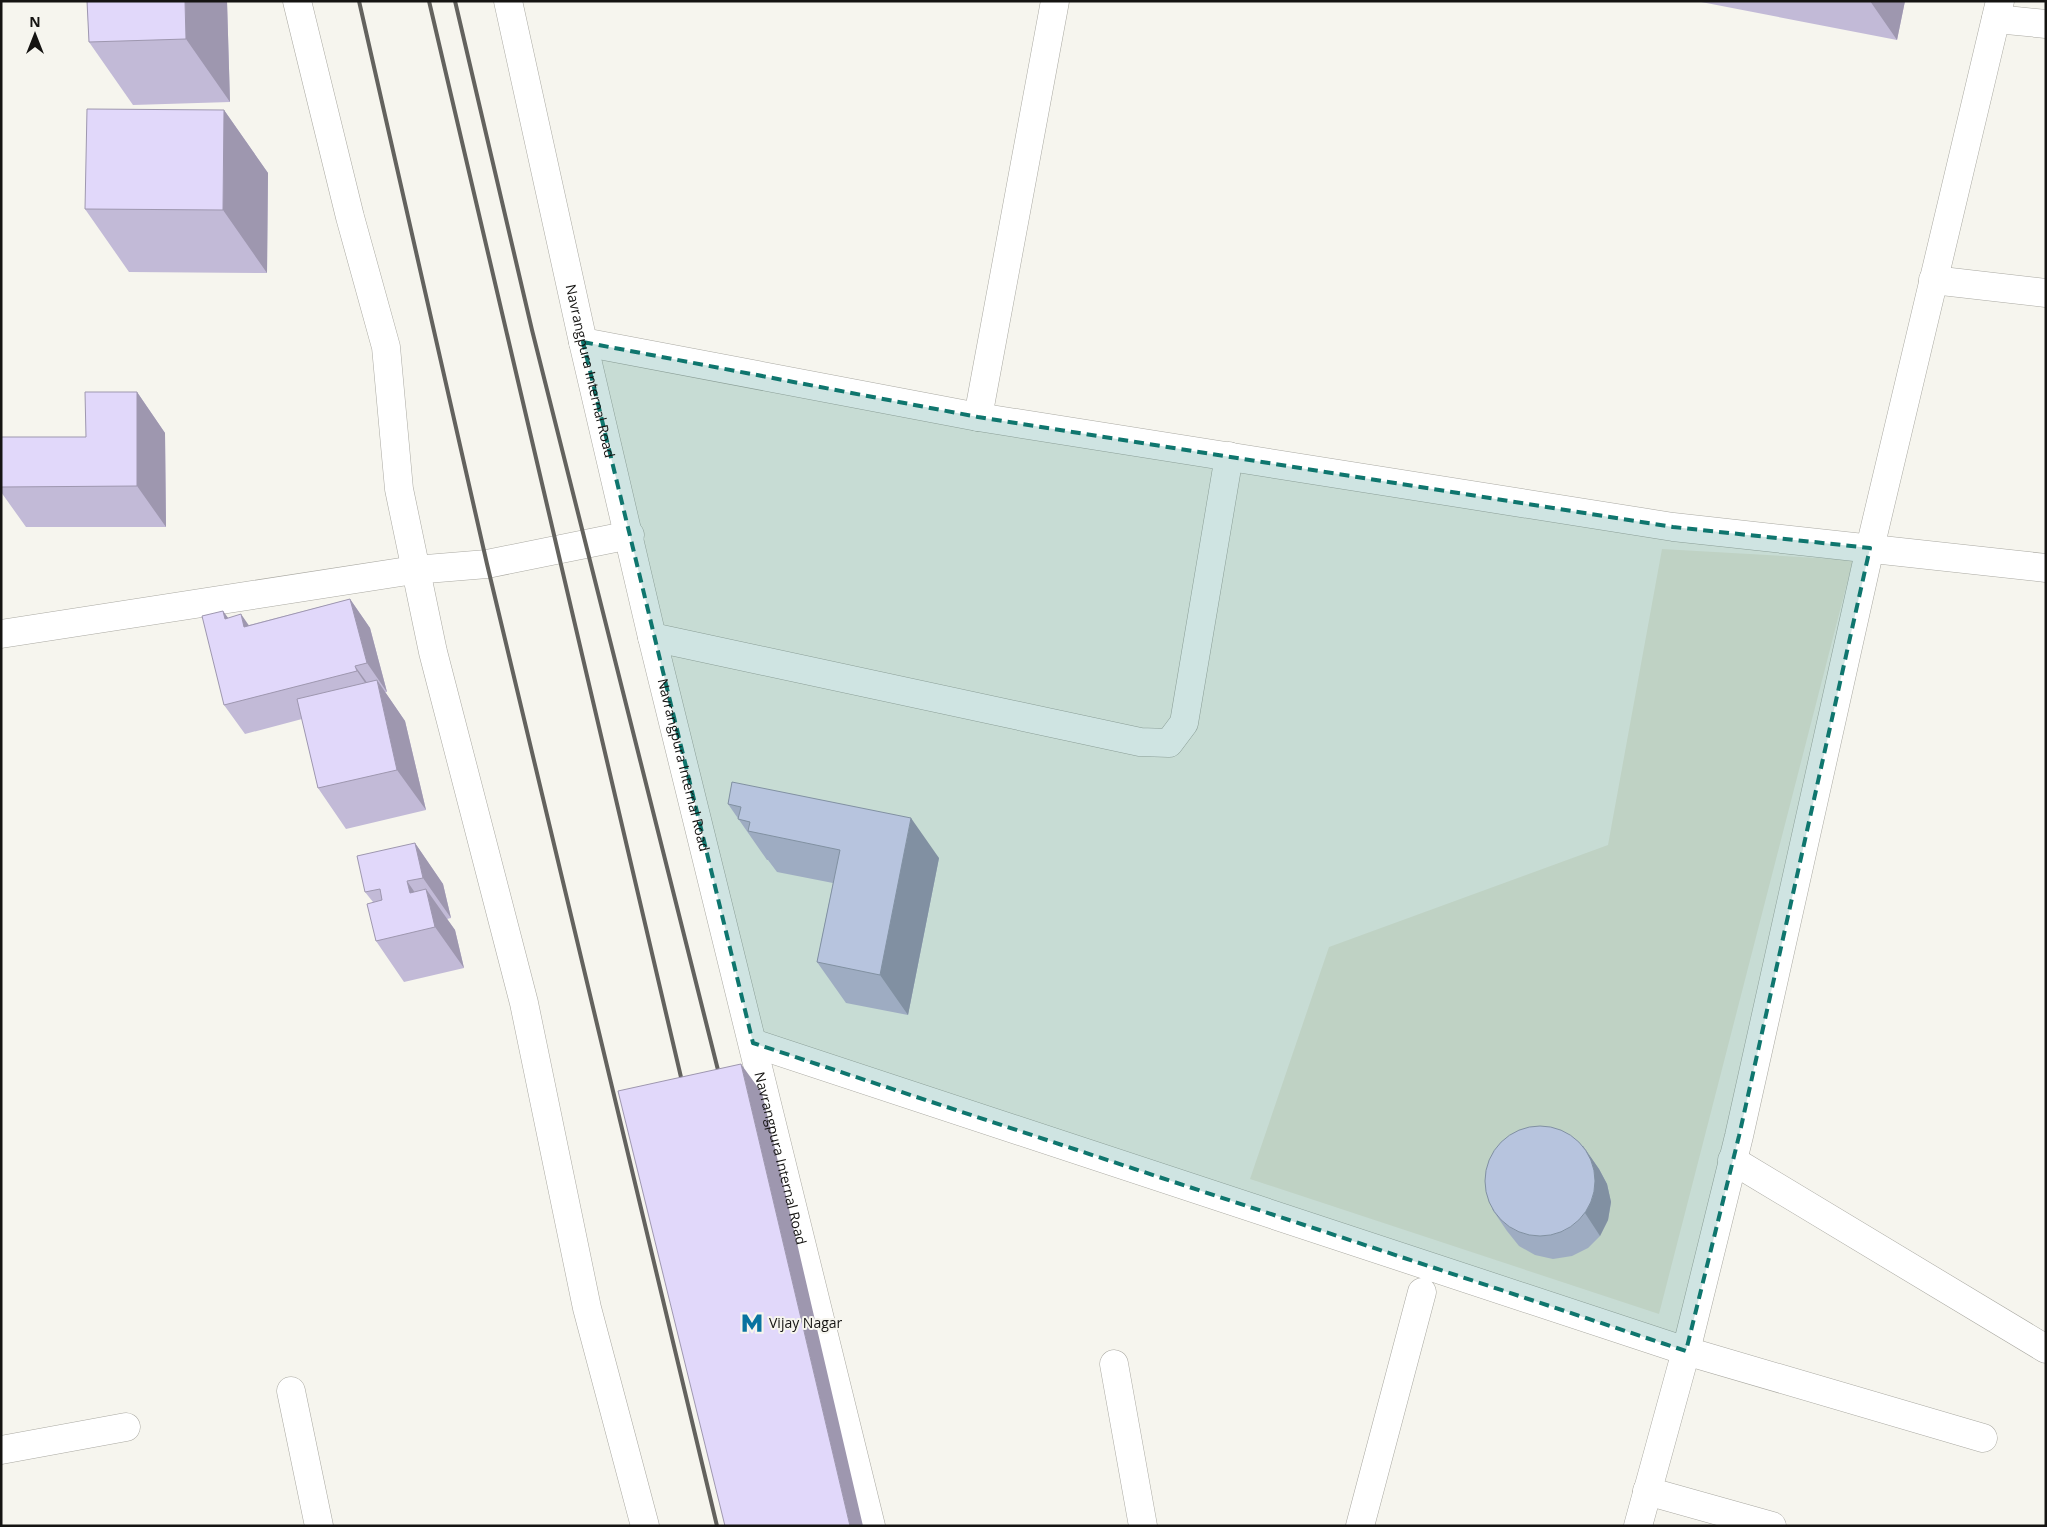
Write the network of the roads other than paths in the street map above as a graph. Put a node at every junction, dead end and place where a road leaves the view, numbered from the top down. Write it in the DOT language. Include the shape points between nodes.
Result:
graph roads {
  1 [pos="297,1"];
  2 [pos="508,1"];
  3 [pos="1055,1"];
  4 [pos="1998,10"];
  5 [pos="2046,24"];
  6 [pos="1933,280"];
  7 [pos="2046,293"];
  8 [pos="583,342"];
  9 [pos="978,417"];
  10 [pos="1229,456"];
  11 [pos="630,535"];
  12 [pos="1870,548"];
  13 [pos="2046,568"];
  14 [pos="414,570"];
  15 [pos="1,634"];
  16 [pos="652,637"];
  17 [pos="753,1043"];
  18 [pos="1732,1160"];
  19 [pos="1422,1292"];
  20 [pos="2046,1349"];
  21 [pos="1686,1351"];
  22 [pos="1114,1364"];
  23 [pos="291,1391"];
  24 [pos="126,1427"];
  25 [pos="1983,1438"];
  26 [pos="1,1450"];
  27 [pos="1647,1491"];
  28 [pos="319,1526"];
  29 [pos="645,1526"];
  30 [pos="871,1526"];
  31 [pos="1143,1526"];
  32 [pos="1360,1526"];
  33 [pos="1638,1526"];
  34 [pos="1772,1526"];
  1 -- 14 [label="street" via="386,347 399,489"];
  2 -- 8 [label="street, Navrangpura Internal Road"];
  3 -- 9 [label="street"];
  4 -- 5 [label="street"];
  4 -- 6 [label="street"];
  6 -- 7 [label="street"];
  6 -- 12 [label="street"];
  8 -- 9 [label="street"];
  8 -- 11 [label="street, Navrangpura Internal Road"];
  9 -- 10 [label="street"];
  10 -- 12 [label="street" via="1674,527"];
  10 -- 16 [label="street" via="1184,723 1169,743 1140,742"];
  11 -- 14 [label="street" via="487,564"];
  11 -- 16 [label="street, Navrangpura Internal Road"];
  12 -- 13 [label="street"];
  12 -- 18 [label="street"];
  14 -- 15 [label="street"];
  14 -- 29 [label="street" via="524,1003 587,1308"];
  16 -- 17 [label="street, Navrangpura Internal Road"];
  17 -- 21 [label="street"];
  17 -- 30 [label="street, Navrangpura Internal Road"];
  18 -- 20 [label="street"];
  18 -- 21 [label="street"];
  19 -- 32 [label="street"];
  21 -- 25 [label="street"];
  21 -- 27 [label="street"];
  22 -- 31 [label="street"];
  23 -- 28 [label="street"];
  24 -- 26 [label="street"];
  27 -- 33 [label="street"];
  27 -- 34 [label="street"];
}
